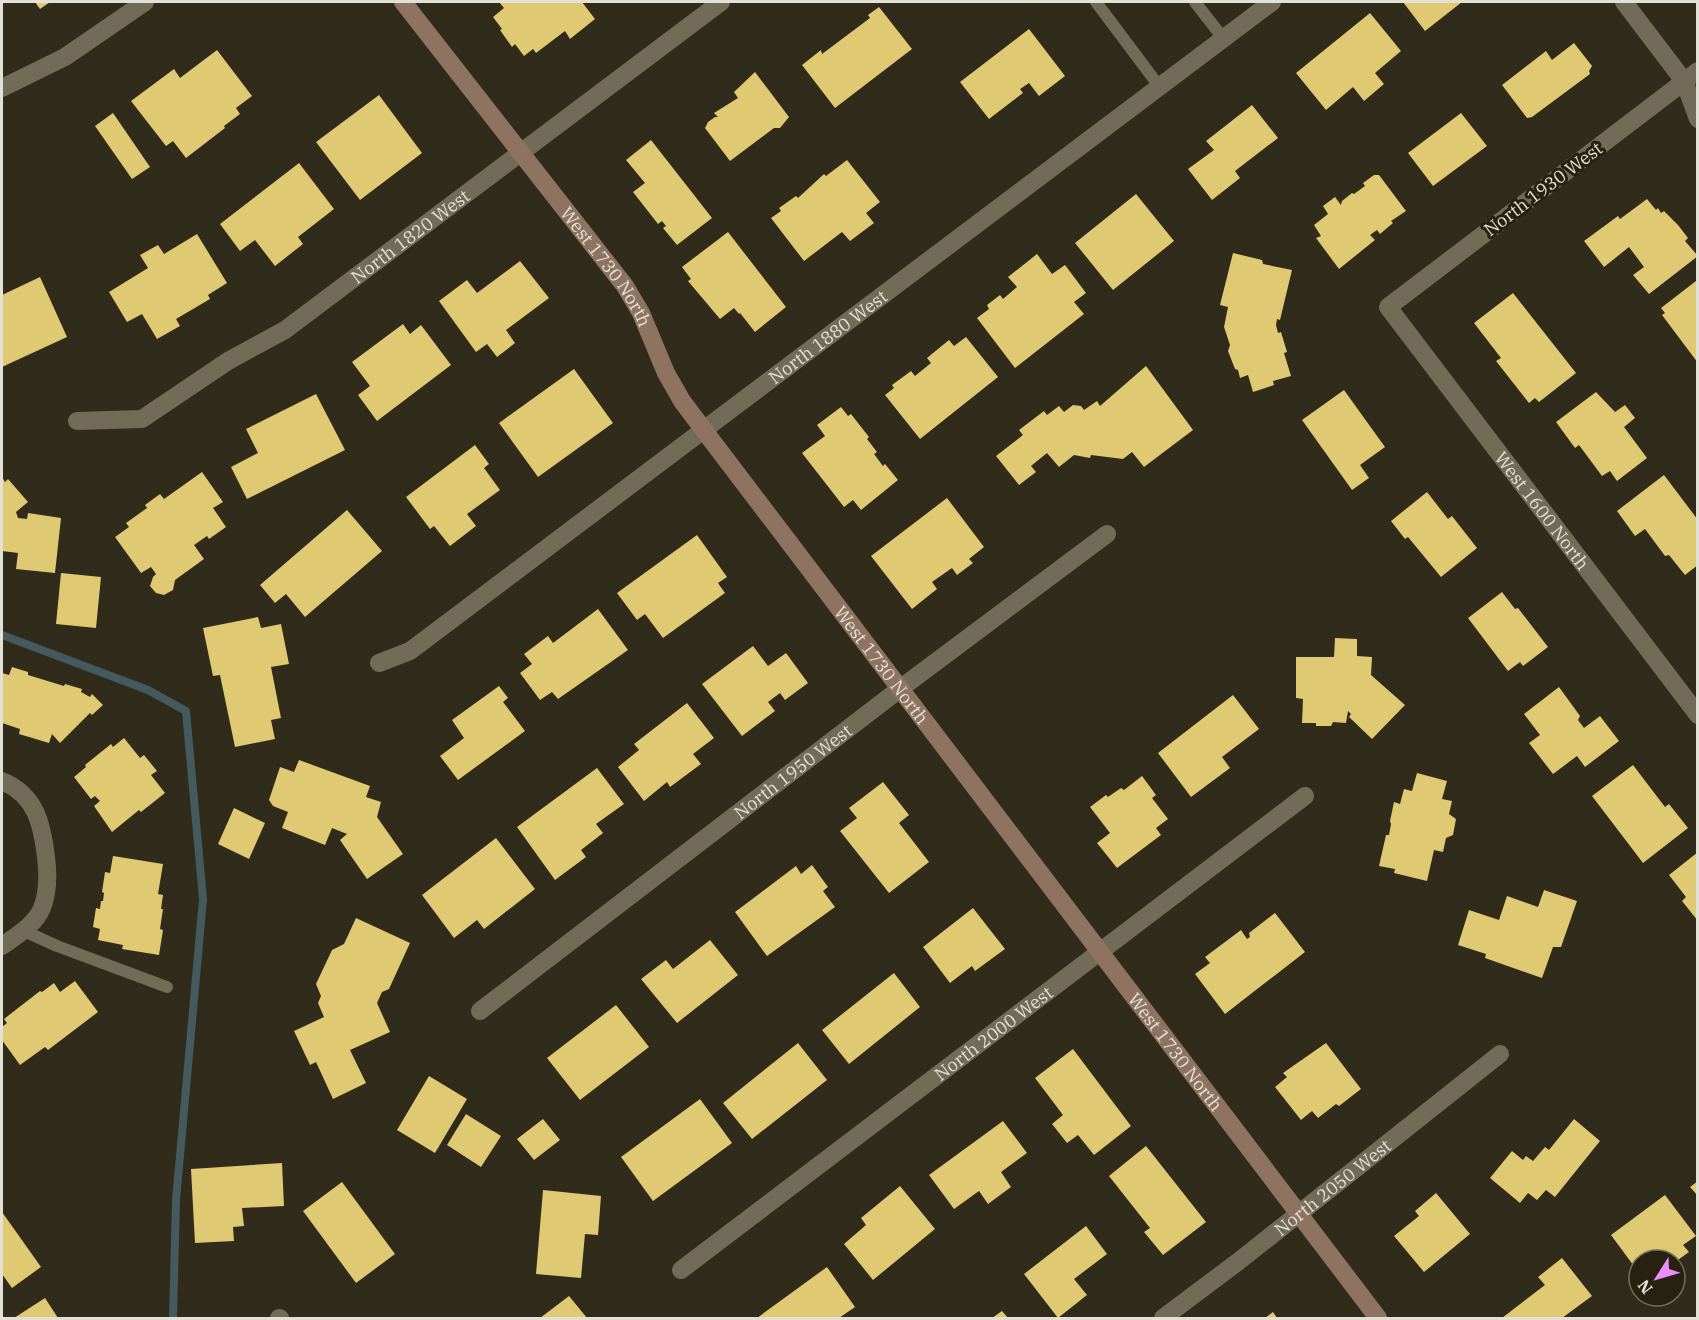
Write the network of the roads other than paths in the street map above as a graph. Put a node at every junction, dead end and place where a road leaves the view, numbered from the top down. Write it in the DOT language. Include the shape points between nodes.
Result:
graph roads {
  1 [pos="145,2"];
  2 [pos="403,2"];
  3 [pos="721,2"];
  4 [pos="1096,2"];
  5 [pos="1195,2"];
  6 [pos="1272,2"];
  7 [pos="1624,2"];
  8 [pos="1223,38"];
  9 [pos="1691,76"];
  10 [pos="1159,86"];
  11 [pos="2,87"];
  12 [pos="1698,119"];
  13 [pos="521,152"];
  14 [pos="1388,307"];
  15 [pos="77,421"];
  16 [pos="703,429"];
  17 [pos="1107,534"];
  18 [pos="379,663"];
  19 [pos="901,688"];
  20 [pos="1698,715"];
  21 [pos="2,781"];
  22 [pos="1305,796"];
  23 [pos="24,931"];
  24 [pos="2,946"];
  25 [pos="1100,951"];
  26 [pos="167,987"];
  27 [pos="480,1011"];
  28 [pos="1500,1054"];
  29 [pos="1299,1214"];
  30 [pos="681,1270"];
  31 [pos="1162,1318"];
  32 [pos="1378,1318"];
  1 -- 11 [label="street" via="65,57"];
  2 -- 13 [label="street, West 1730 North"];
  3 -- 13 [label="street, North 1820 West"];
  4 -- 10 [label="lane"];
  5 -- 8 [label="lane"];
  6 -- 8 [label="street, North 1880 West"];
  7 -- 9 [label="street"];
  8 -- 10 [label="street, North 1880 West"];
  9 -- 12 [label="street"];
  9 -- 14 [label="street, North 1930 West"];
  10 -- 16 [label="street, North 1880 West"];
  13 -- 15 [label="street, North 1820 West" via="285,330 228,361 142,419"];
  13 -- 16 [label="street, West 1730 North" via="625,286 666,373"];
  14 -- 20 [label="street, West 1600 North"];
  16 -- 18 [label="street, North 1880 West" via="410,651"];
  16 -- 19 [label="street, West 1730 North"];
  17 -- 19 [label="street, North 1950 West"];
  19 -- 25 [label="street, West 1730 North"];
  19 -- 27 [label="street, North 1950 West"];
  21 -- 23 [label="street" via="27,798 43,829 48,878 42,909"];
  22 -- 25 [label="street, North 2000 West"];
  23 -- 24 [label="street"];
  23 -- 26 [label="lane"];
  25 -- 29 [label="street, West 1730 North"];
  25 -- 30 [label="street, North 2000 West"];
  28 -- 29 [label="street, North 2050 West"];
  29 -- 31 [label="street, North 2050 West"];
  29 -- 32 [label="street, West 1730 North"];
}
